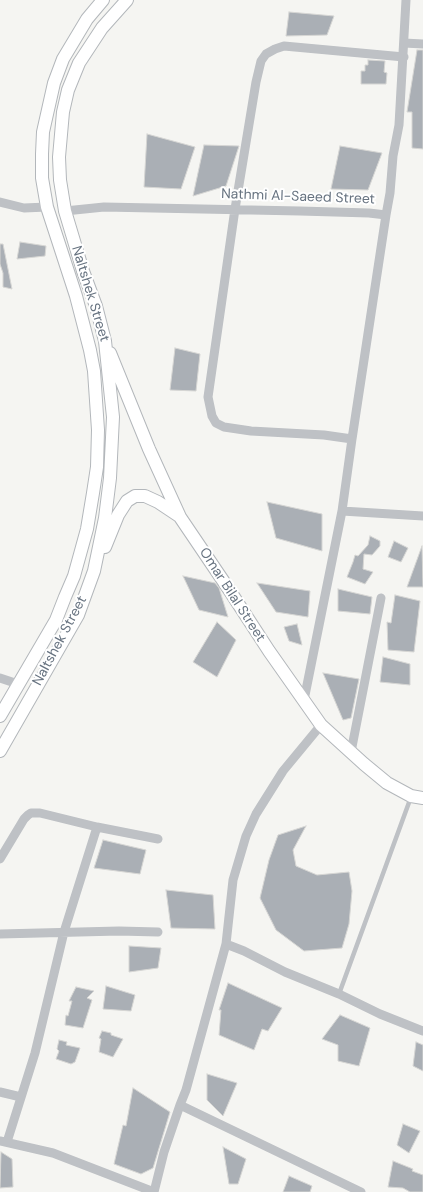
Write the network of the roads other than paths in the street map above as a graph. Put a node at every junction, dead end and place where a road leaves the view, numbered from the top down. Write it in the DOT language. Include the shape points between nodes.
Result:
graph roads {
  1 [pos="102,0"];
  2 [pos="127,0"];
  3 [pos="406,0"];
  4 [pos="404,43"];
  5 [pos="423,44"];
  6 [pos="404,56"];
  7 [pos="0,202"];
  8 [pos="47,207"];
  9 [pos="235,209"];
  10 [pos="65,211"];
  11 [pos="386,215"];
  12 [pos="105,341"];
  13 [pos="352,439"];
  14 [pos="342,511"];
  15 [pos="423,516"];
  16 [pos="180,517"];
  17 [pos="94,571"];
  18 [pos="381,598"];
  19 [pos="0,678"];
  20 [pos="18,684"];
  21 [pos="304,700"];
  22 [pos="0,716"];
  23 [pos="321,725"];
  24 [pos="0,751"];
  25 [pos="351,752"];
  26 [pos="417,797"];
  27 [pos="97,827"];
  28 [pos="158,839"];
  29 [pos="0,859"];
  30 [pos="64,932"];
  31 [pos="158,932"];
  32 [pos="0,934"];
  33 [pos="226,944"];
  34 [pos="338,994"];
  35 [pos="423,1031"];
  36 [pos="0,1092"];
  37 [pos="21,1097"];
  38 [pos="180,1105"];
  39 [pos="3,1142"];
  40 [pos="154,1192"];
  41 [pos="361,1192"];
  1 -- 8 [label="main road, Naltshek Street" via="75,38 54,83 43,132 42,178"];
  2 -- 10 [label="main road, Naltshek Street" via="102,28 79,63 68,90 63,112 59,157"];
  3 -- 4 [label="street, Nathmi Al-Saeed Street"];
  4 -- 5 [label="street"];
  4 -- 6 [label="street, Nathmi Al-Saeed Street"];
  6 -- 9 [label="street" via="284,46 274,48 266,54 261,61 256,82"];
  6 -- 11 [label="street, Nathmi Al-Saeed Street" via="399,125"];
  7 -- 8 [label="street" via="24,208"];
  8 -- 20 [label="main road, Naltshek Street" via="76,296 90,350 97,415 97,467 87,529 74,576 56,620"];
  9 -- 10 [label="street, Nathmi Al-Saeed Street" via="104,207"];
  9 -- 11 [label="street, Nathmi Al-Saeed Street"];
  9 -- 13 [label="street" via="208,397 212,416 224,427 233,429"];
  10 -- 12 [label="main road, Naltshek Street"];
  11 -- 13 [label="street"];
  12 -- 16 [label="main road, Omar Bilal Street"];
  12 -- 17 [label="main road, Naltshek Street" via="113,417 112,446 105,518"];
  13 -- 14 [label="street"];
  14 -- 15 [label="street"];
  14 -- 21 [label="street"];
  16 -- 17 [label="main road" via="145,496 135,496 127,501 118,515"];
  16 -- 21 [label="main road, Omar Bilal Street"];
  17 -- 24 [label="main road, Naltshek Street" via="78,615"];
  18 -- 25 [label="street"];
  19 -- 20 [label="street"];
  20 -- 22 [label="main road, Naltshek Street"];
  21 -- 23 [label="main road, Omar Bilal Street"];
  23 -- 25 [label="main road, Omar Bilal Street"];
  23 -- 33 [label="street" via="279,777 256,814 246,836 232,880"];
  25 -- 26 [label="main road, Omar Bilal Street" via="387,783"];
  26 -- 34 [label="lane"];
  27 -- 28 [label="street"];
  27 -- 29 [label="street" via="31,813 24,819"];
  27 -- 30 [label="street"];
  30 -- 31 [label="street"];
  30 -- 32 [label="street"];
  30 -- 37 [label="street" via="35,1053"];
  33 -- 34 [label="street"];
  33 -- 38 [label="street"];
  34 -- 35 [label="street"];
  36 -- 37 [label="street"];
  37 -- 39 [label="street"];
  38 -- 40 [label="street"];
  38 -- 41 [label="street"];
  39 -- 40 [label="street" via="53,1153"];
}
